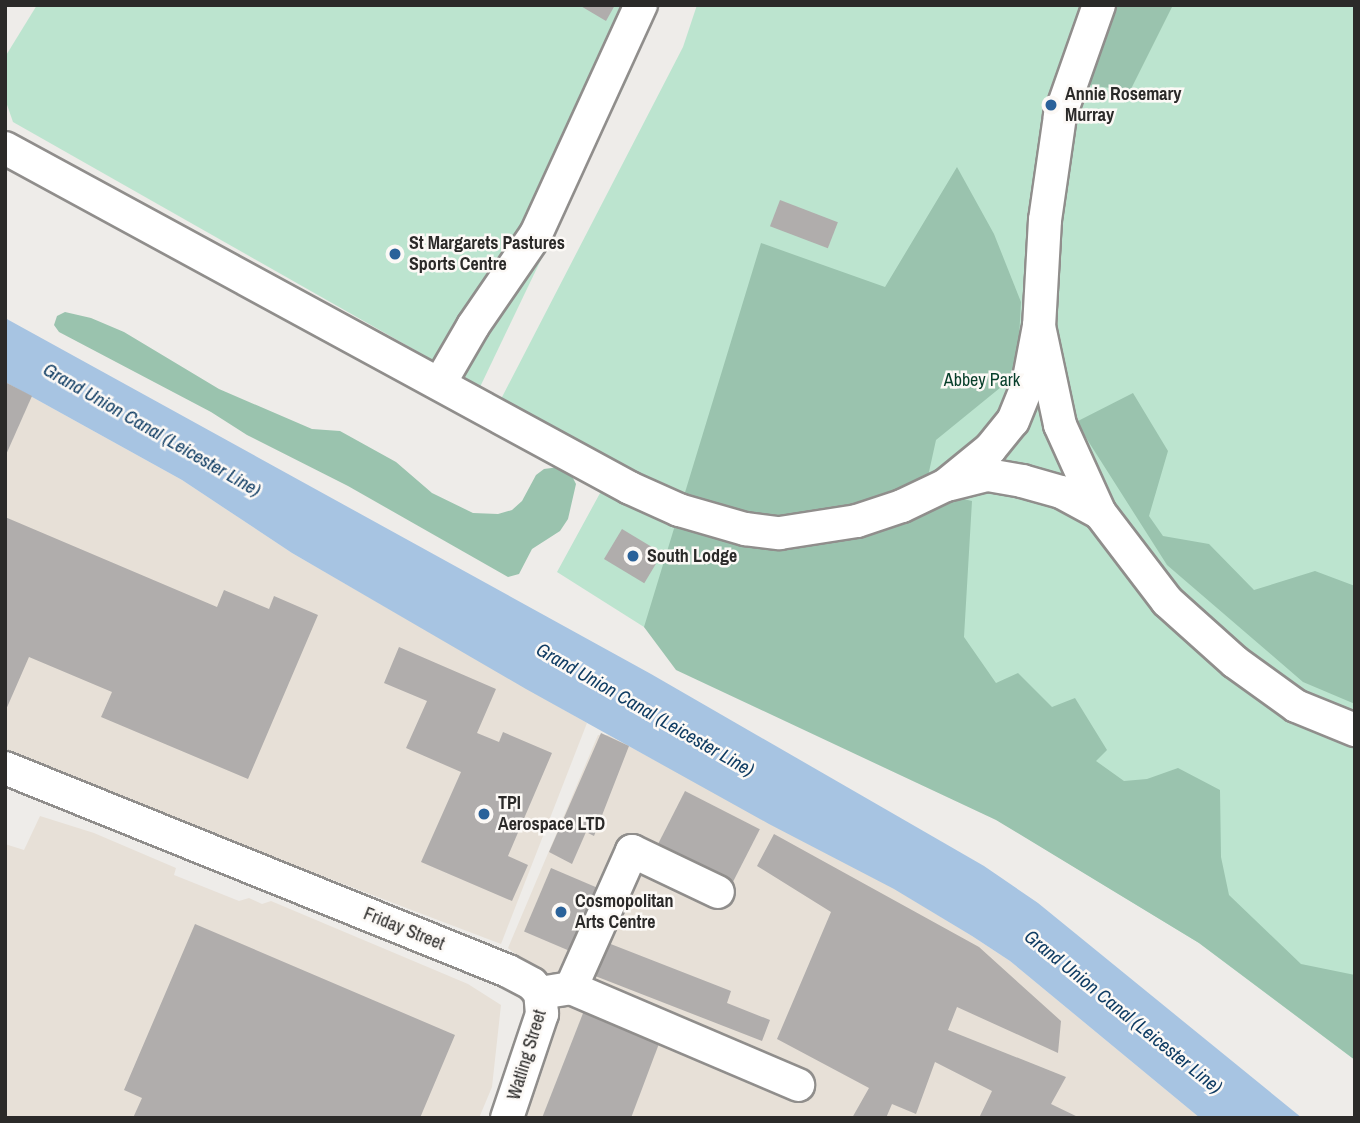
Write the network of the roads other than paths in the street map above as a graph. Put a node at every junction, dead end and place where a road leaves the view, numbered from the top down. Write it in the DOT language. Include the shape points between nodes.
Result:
graph roads {
  1 [pos="641,5"];
  2 [pos="1099,5"];
  3 [pos="5,148"];
  4 [pos="1038,326"];
  5 [pos="440,383"];
  6 [pos="946,485"];
  7 [pos="1100,513"];
  8 [pos="1355,730"];
  9 [pos="7,773"];
  10 [pos="718,892"];
  11 [pos="571,988"];
  12 [pos="540,993"];
  13 [pos="798,1085"];
  14 [pos="507,1118"];
  1 -- 5 [label="street" via="536,234"];
  2 -- 4 [label="street" via="1060,116 1045,220"];
  3 -- 5 [label="street"];
  4 -- 6 [label="street" via="1028,384 1013,421 990,449"];
  4 -- 7 [label="street" via="1060,425"];
  5 -- 6 [label="street" via="630,488 679,510 745,529 780,533 844,524 902,506"];
  6 -- 7 [label="street" via="988,475 1061,492"];
  7 -- 8 [label="street" via="1167,601 1235,662 1296,706"];
  9 -- 12 [label="street, Friday Street" via="508,971"];
  10 -- 11 [label="street" via="632,851"];
  11 -- 12 [label="street"];
  11 -- 13 [label="street"];
  12 -- 14 [label="street, Watling Street" via="542,1014"];
}
